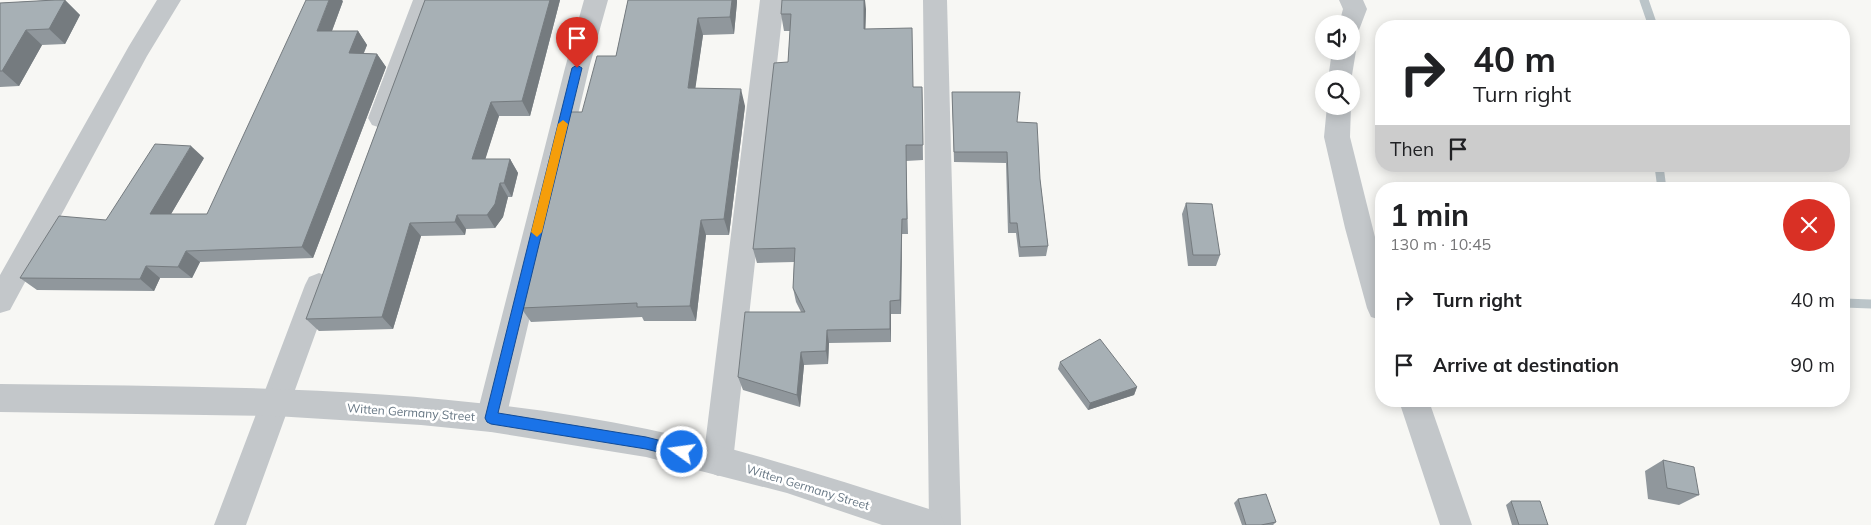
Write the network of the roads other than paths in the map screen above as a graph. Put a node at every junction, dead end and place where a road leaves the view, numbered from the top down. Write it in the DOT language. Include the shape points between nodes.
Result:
graph roads {
  1 [pos="169,0"];
  2 [pos="425,0"];
  3 [pos="596,0"];
  4 [pos="772,0"];
  5 [pos="935,0"];
  6 [pos="1351,0"];
  7 [pos="1353,15"];
  8 [pos="1338,115"];
  9 [pos="373,140"];
  10 [pos="327,262"];
  11 [pos="1375,287"];
  12 [pos="0,302"];
  13 [pos="0,398"];
  14 [pos="275,402"];
  15 [pos="1416,407"];
  16 [pos="491,418"];
  17 [pos="718,461"];
  18 [pos="230,525"];
  19 [pos="929,525"];
  20 [pos="945,525"];
  21 [pos="1456,525"];
  1 -- 12 [label="street" via="137,52"];
  2 -- 9 [label="street"];
  3 -- 16 [label="street"];
  4 -- 17 [label="street"];
  5 -- 20 [label="street"];
  6 -- 7 [label="street" via="1355,9"];
  8 -- 11 [label="street" via="1337,137"];
  10 -- 14 [label="street"];
  13 -- 14 [label="street, Witten Germany Street"];
  14 -- 16 [label="street, Witten Germany Street"];
  14 -- 18 [label="street"];
  15 -- 21 [label="street"];
  16 -- 17 [label="street, Witten Germany Street" via="646,443"];
  17 -- 19 [label="street, Witten Germany Street" via="787,478"];
}
